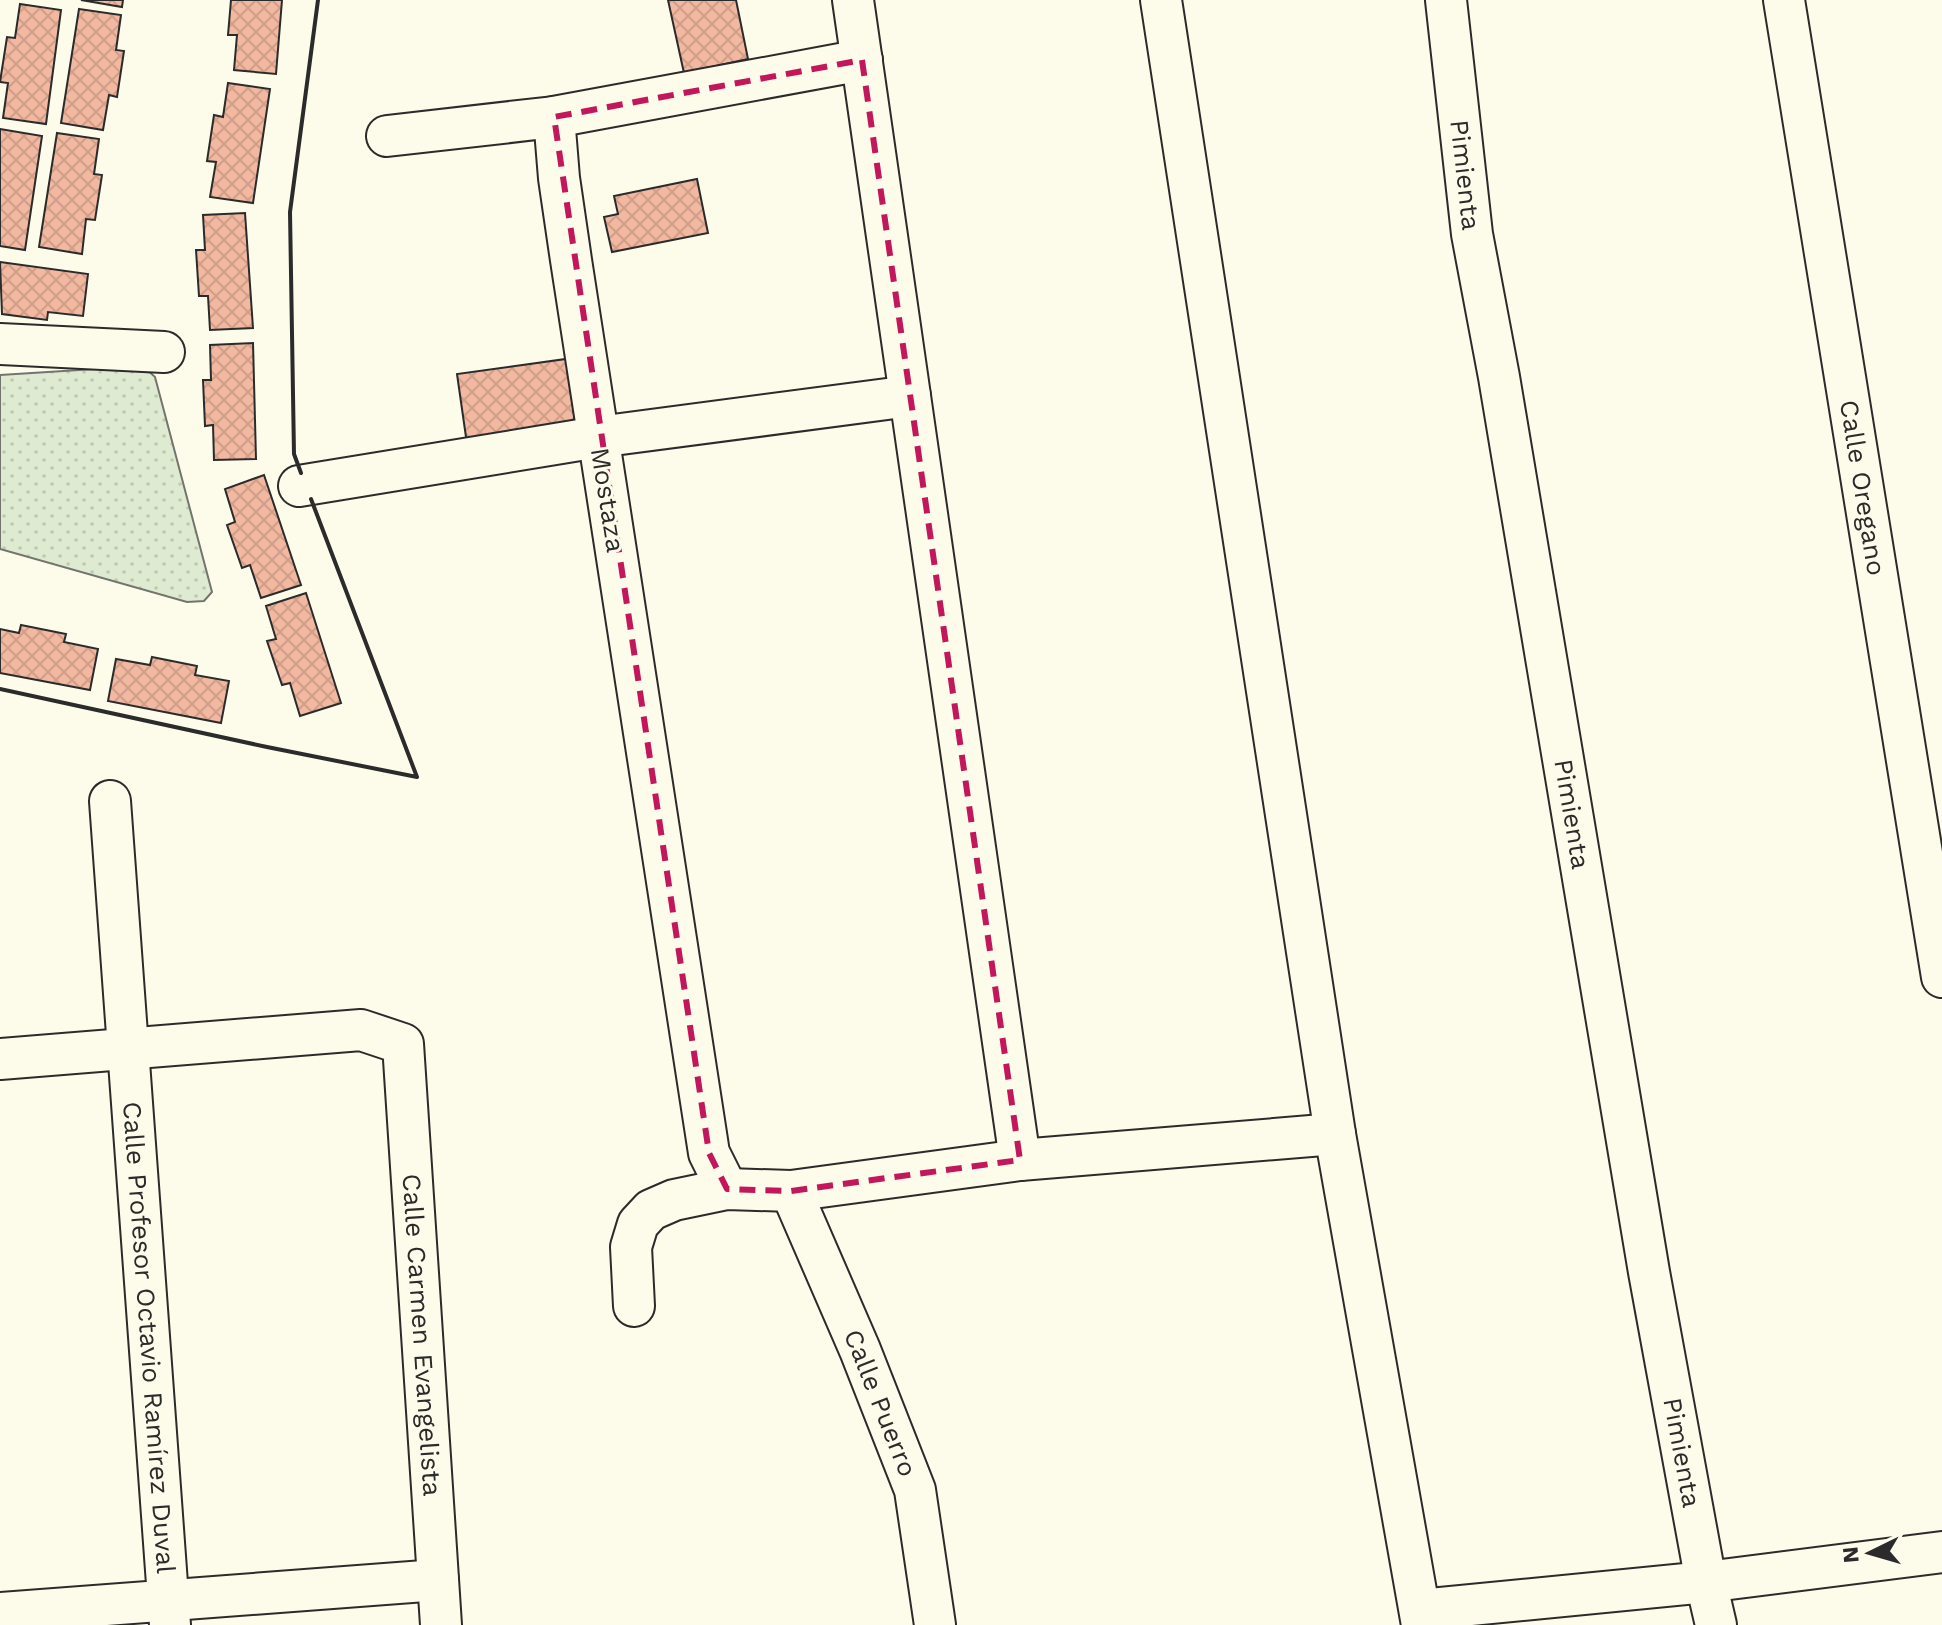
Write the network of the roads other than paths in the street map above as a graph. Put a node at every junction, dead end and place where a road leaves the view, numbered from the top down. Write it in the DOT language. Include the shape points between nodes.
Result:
graph roads {
  1 [pos="853,0"];
  2 [pos="1161,0"];
  3 [pos="1446,0"];
  4 [pos="1784,0"];
  5 [pos="862,60"];
  6 [pos="554,117"];
  7 [pos="387,136"];
  8 [pos="0,344"];
  9 [pos="164,352"];
  10 [pos="910,396"];
  11 [pos="598,437"];
  12 [pos="299,486"];
  13 [pos="110,801"];
  14 [pos="1942,977"];
  15 [pos="128,1050"];
  16 [pos="0,1059"];
  17 [pos="1335,1134"];
  18 [pos="1020,1160"];
  19 [pos="727,1189"];
  20 [pos="791,1191"];
  21 [pos="634,1306"];
  22 [pos="1942,1552"];
  23 [pos="438,1580"];
  24 [pos="1706,1582"];
  25 [pos="0,1613"];
  26 [pos="169,1613"];
  27 [pos="1421,1617"];
  28 [pos="441,1625"];
  29 [pos="935,1625"];
  30 [pos="1716,1625"];
  1 -- 5 [label="street"];
  2 -- 17 [label="street"];
  3 -- 24 [label="street, Pimienta" via="1472,234"];
  4 -- 14 [label="street, Calle Oregano"];
  5 -- 6 [label="street"];
  5 -- 10 [label="street"];
  6 -- 7 [label="street"];
  6 -- 11 [label="street, Mostaza"];
  8 -- 9 [label="street"];
  10 -- 11 [label="street"];
  10 -- 18 [label="street"];
  11 -- 12 [label="street"];
  11 -- 19 [label="street, Mostaza" via="709,1153"];
  13 -- 15 [label="street, Calle Profesor Octavio Ramírez Duval"];
  15 -- 16 [label="street"];
  15 -- 23 [label="street, Calle Carmen Evangelista" via="361,1030 403,1044"];
  15 -- 26 [label="street, Calle Profesor Octavio Ramírez Duval"];
  17 -- 18 [label="street"];
  17 -- 27 [label="street"];
  18 -- 20 [label="street"];
  19 -- 20 [label="street"];
  19 -- 21 [label="street" via="674,1200 651,1210 638,1224 631,1247"];
  20 -- 29 [label="street, Calle Puerro" via="915,1490"];
  22 -- 24 [label="street"];
  23 -- 26 [label="street"];
  23 -- 28 [label="street, Calle Carmen Evangelista"];
  24 -- 27 [label="street"];
  24 -- 30 [label="street, Pimienta"];
  25 -- 26 [label="street"];
}
